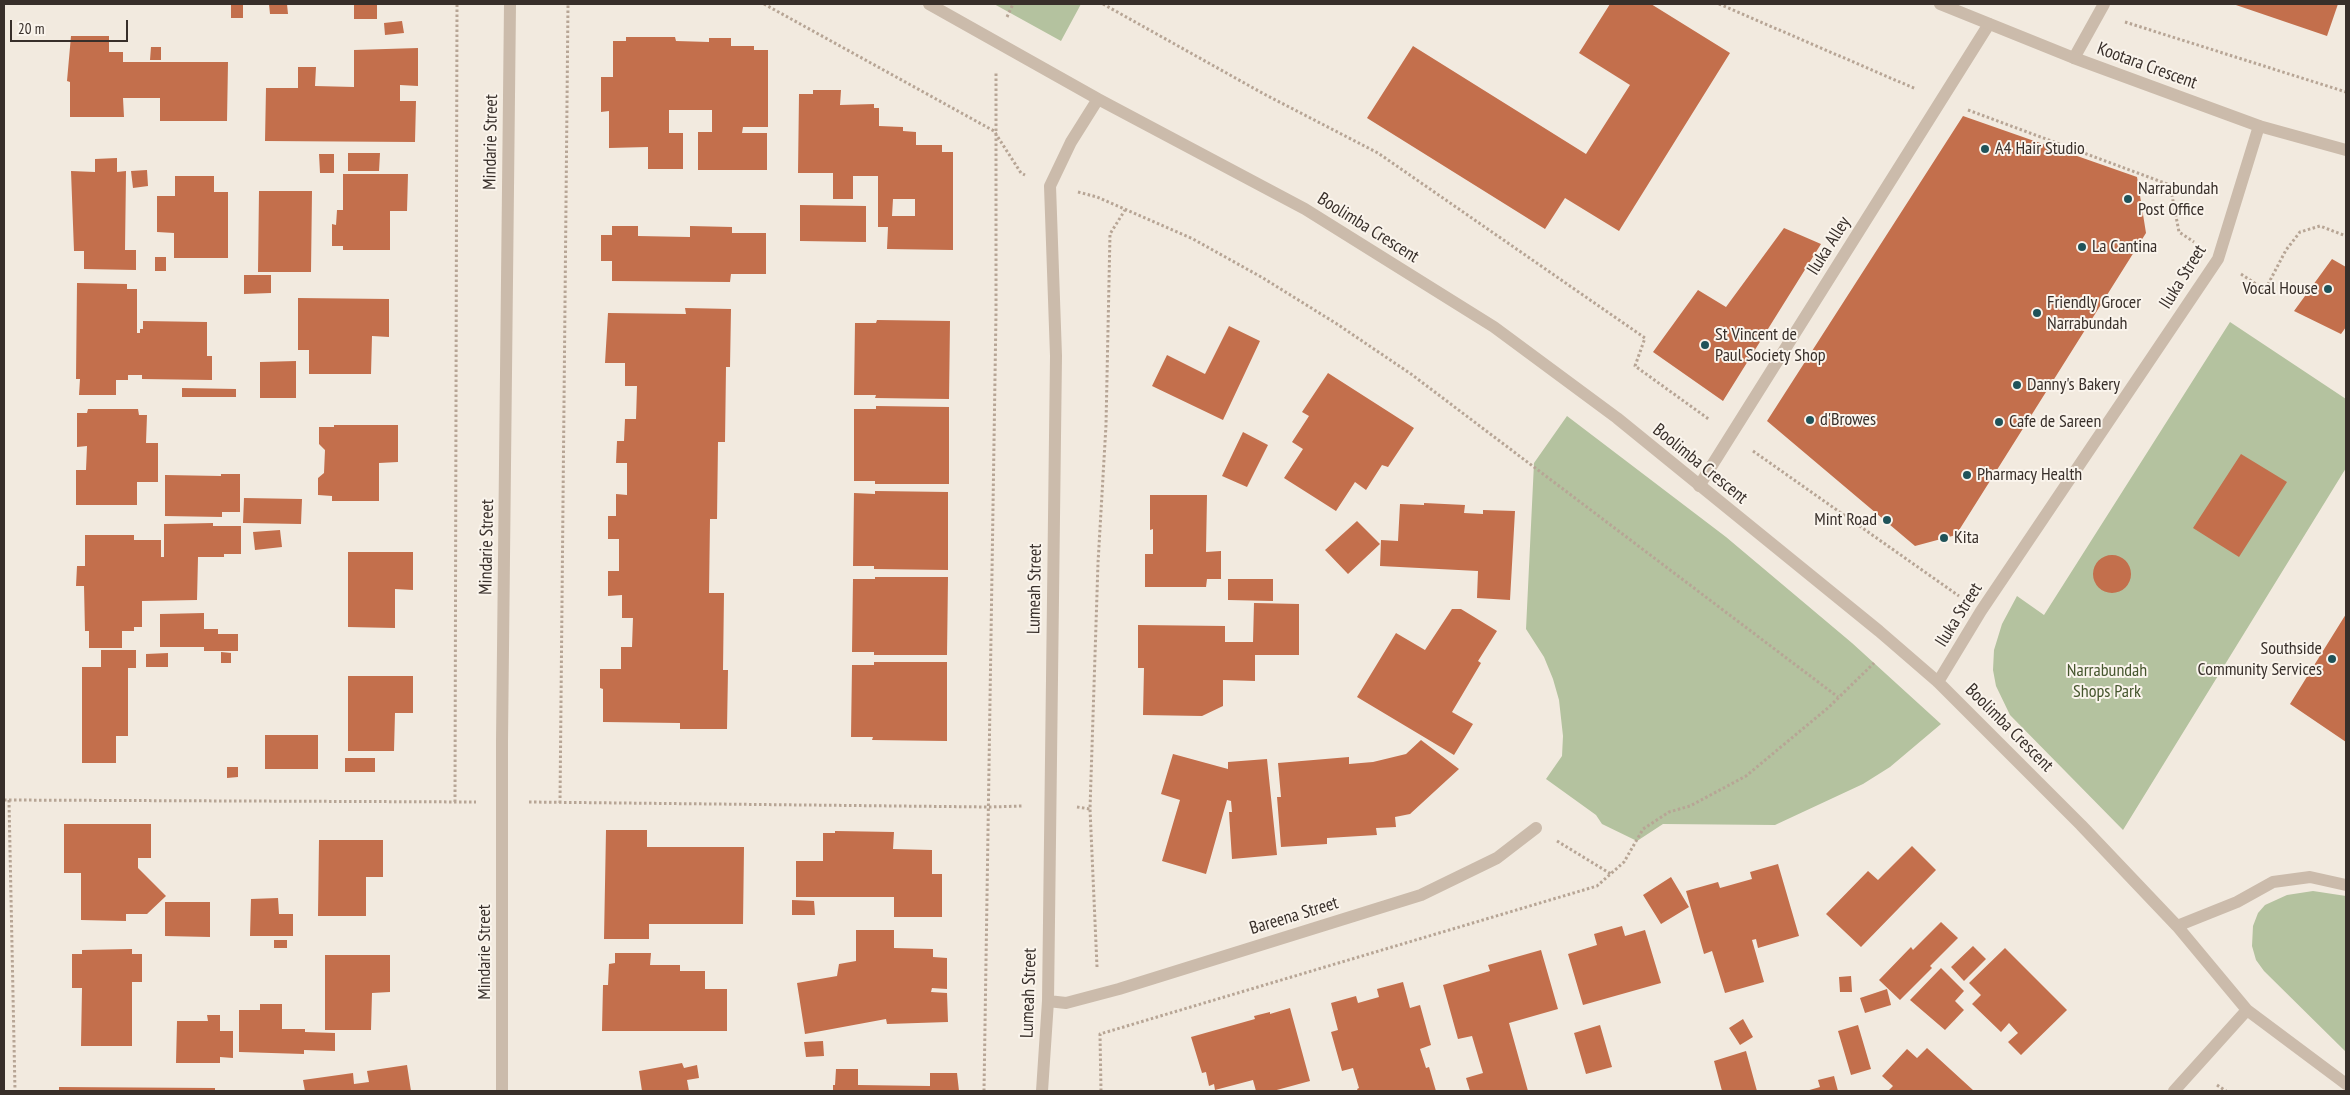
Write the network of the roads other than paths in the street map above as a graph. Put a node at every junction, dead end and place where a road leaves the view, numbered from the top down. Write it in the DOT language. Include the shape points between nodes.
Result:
graph roads {
  1 [pos="510,4"];
  2 [pos="929,4"];
  3 [pos="1940,4"];
  4 [pos="2101,8"];
  5 [pos="1989,24"];
  6 [pos="2074,58"];
  7 [pos="1098,99"];
  8 [pos="2259,126"];
  9 [pos="2346,150"];
  10 [pos="1699,486"];
  11 [pos="1938,682"];
  12 [pos="1536,828"];
  13 [pos="2346,885"];
  14 [pos="2177,926"];
  15 [pos="1048,1001"];
  16 [pos="2247,1010"];
  17 [pos="2346,1084"];
  18 [pos="502,1091"];
  19 [pos="1042,1091"];
  20 [pos="2174,1091"];
  1 -- 18 [label="street, Mindarie Street"];
  2 -- 7 [label="street, Boolimba Crescent"];
  3 -- 5 [label="street, Kootara Crescent"];
  4 -- 6 [label="street"];
  5 -- 6 [label="street, Kootara Crescent"];
  5 -- 10 [label="street, Iluka Alley"];
  6 -- 8 [label="street, Kootara Crescent"];
  7 -- 10 [label="street, Boolimba Crescent" via="1305,209 1494,327 1617,418"];
  7 -- 15 [label="street, Lumeah Street" via="1071,142 1050,186 1056,356"];
  8 -- 9 [label="street, Kootara Crescent"];
  8 -- 11 [label="street, Iluka Street" via="2218,259 1981,611"];
  10 -- 11 [label="street, Boolimba Crescent"];
  11 -- 14 [label="street, Boolimba Crescent"];
  12 -- 15 [label="street, Bareena Street" via="1497,858 1421,895 1098,994 1066,1003"];
  13 -- 14 [label="street" via="2310,877 2272,882 2237,902"];
  14 -- 16 [label="street, Boolimba Crescent"];
  15 -- 19 [label="street, Lumeah Street"];
  16 -- 17 [label="street, Boolimba Crescent"];
  16 -- 20 [label="street"];
}
